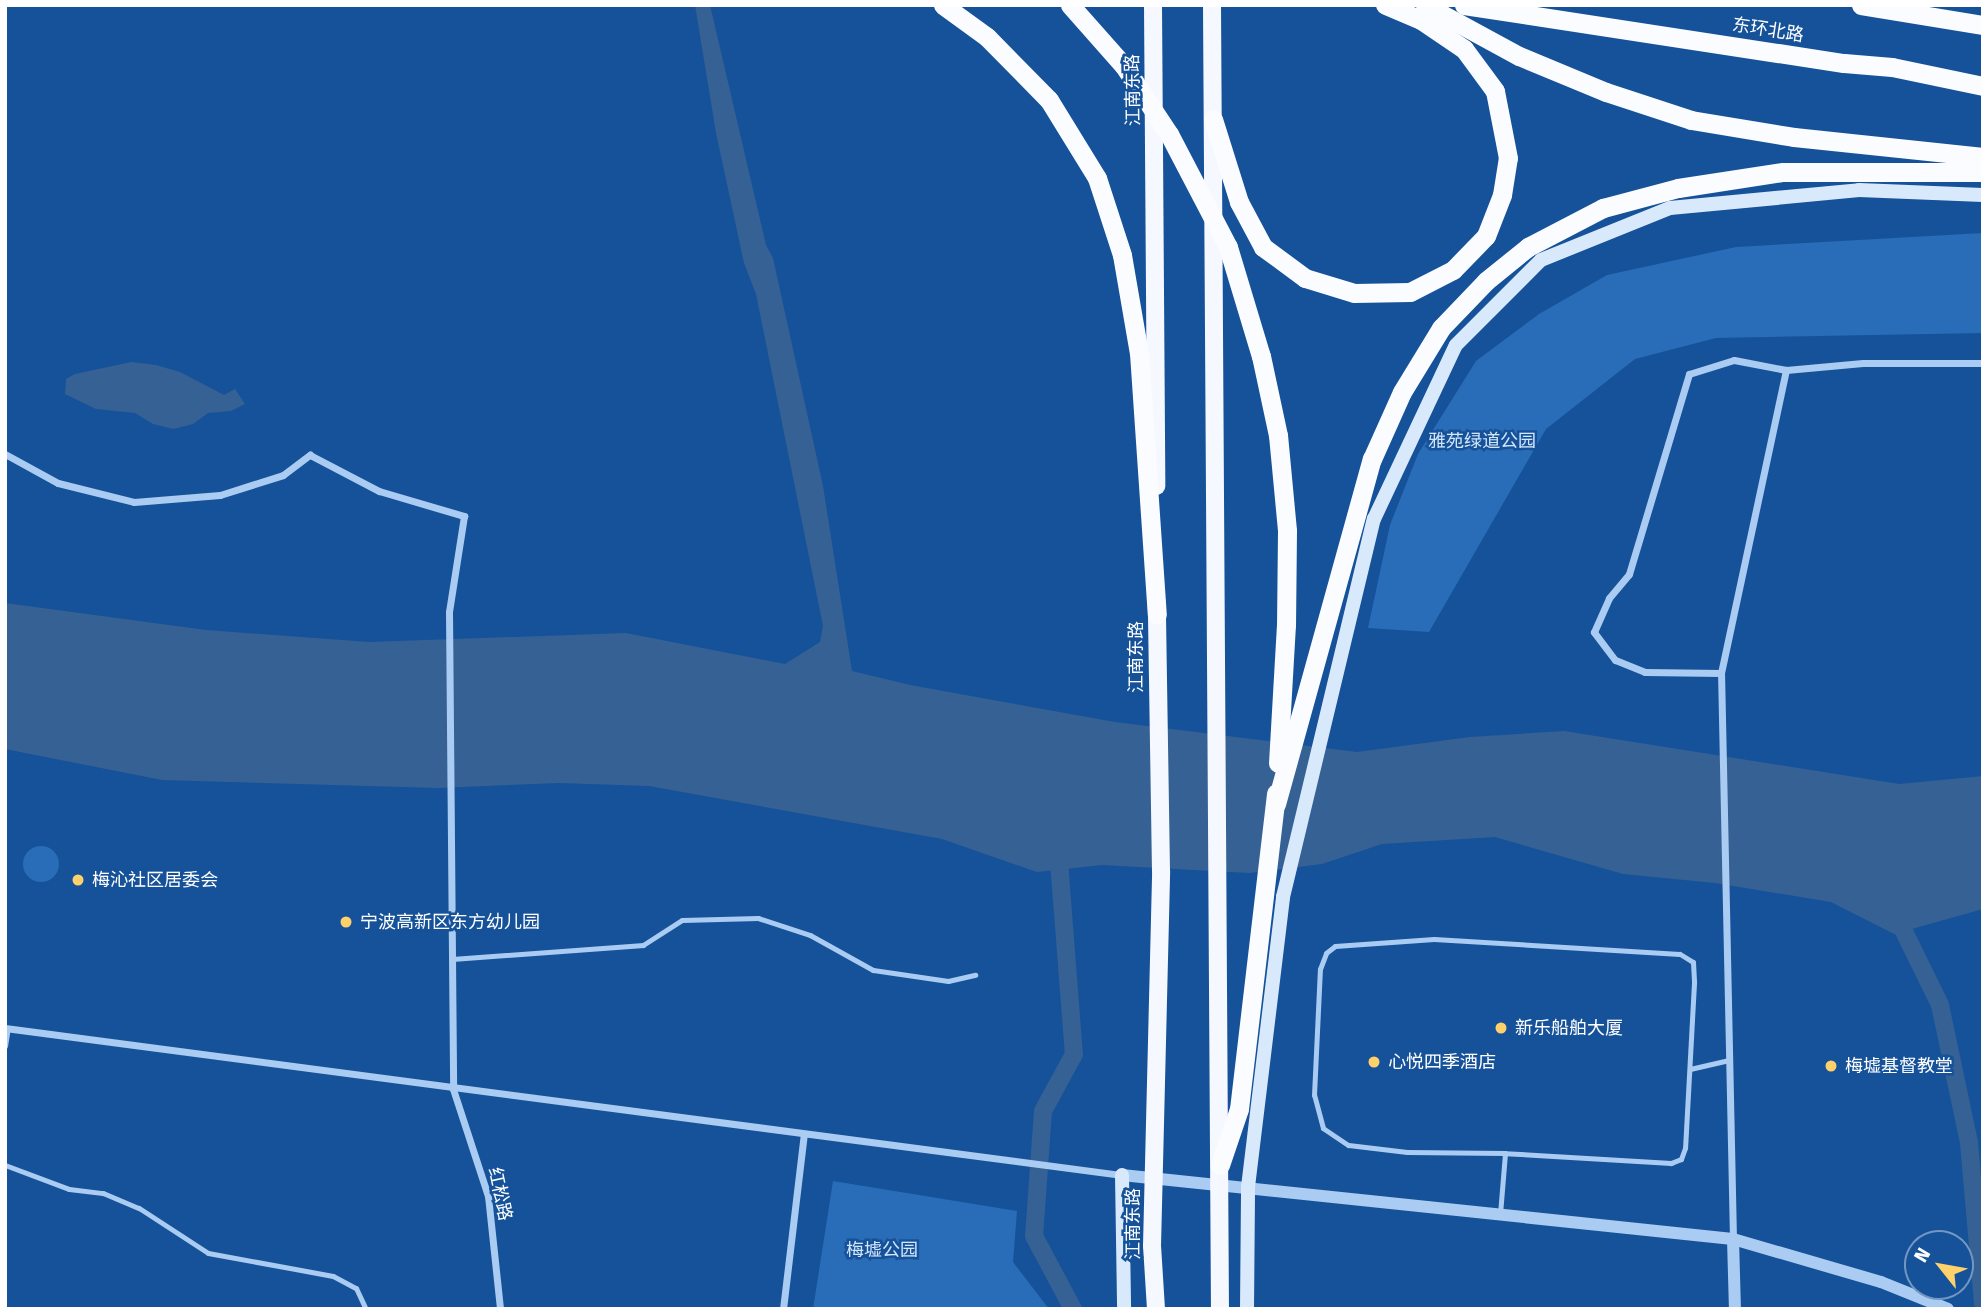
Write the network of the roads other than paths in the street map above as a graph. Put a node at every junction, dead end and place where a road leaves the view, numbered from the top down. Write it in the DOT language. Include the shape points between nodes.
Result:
graph roads {
  1 [pos="943,5"];
  2 [pos="1070,5"];
  3 [pos="1153,5"];
  4 [pos="1212,5"];
  5 [pos="1385,5"];
  6 [pos="1425,5"];
  7 [pos="1464,5"];
  8 [pos="1861,5"];
  9 [pos="1940,5"];
  10 [pos="1983,19"];
  11 [pos="1983,25"];
  12 [pos="1983,86"];
  13 [pos="1213,119"];
  14 [pos="1983,157"];
  15 [pos="1983,172"];
  16 [pos="1983,195"];
  17 [pos="1983,363"];
  18 [pos="1786,370"];
  19 [pos="5,454"];
  20 [pos="1157,614"];
  21 [pos="1721,673"];
  22 [pos="1288,726"];
  23 [pos="452,959"];
  24 [pos="975,975"];
  25 [pos="6,1028"];
  26 [pos="5,1046"];
  27 [pos="1729,1060"];
  28 [pos="1690,1069"];
  29 [pos="453,1089"];
  30 [pos="804,1134"];
  31 [pos="1505,1153"];
  32 [pos="5,1165"];
  33 [pos="1220,1174"];
  34 [pos="1122,1175"];
  35 [pos="1154,1179"];
  36 [pos="1248,1187"];
  37 [pos="1500,1214"];
  38 [pos="1733,1239"];
  39 [pos="366,1309"];
  40 [pos="500,1309"];
  41 [pos="783,1309"];
  42 [pos="1124,1309"];
  43 [pos="1156,1309"];
  44 [pos="1220,1309"];
  45 [pos="1247,1309"];
  46 [pos="1735,1309"];
  47 [pos="1948,1309"];
  1 -- 20 [label="highway" via="987,37 1049,100 1097,178 1122,255 1139,353"];
  2 -- 22 [label="highway, bridge" via="1124,66 1169,134 1228,247 1261,356 1278,435 1287,531"];
  3 -- 20 [label="main road, 江南东路"];
  4 -- 13 [label="main road"];
  5 -- 13 [label="highway" via="1421,20 1464,49 1495,91 1508,158 1502,195 1486,236 1452,270 1410,292 1354,293 1305,278 1263,247 1239,201"];
  6 -- 14 [label="highway" via="1519,57 1691,120 1794,137"];
  7 -- 12 [label="highway, 东环北路" via="1892,67"];
  8 -- 11 [label="highway"];
  9 -- 10 [label="highway"];
  13 -- 33 [label="main road"];
  15 -- 22 [label="highway" via="1783,172 1678,188 1603,208 1528,247 1486,281 1441,328 1402,392 1372,459"];
  16 -- 36 [label="main road" via="1860,190 1670,208 1541,260 1456,345 1374,519 1283,897"];
  17 -- 18 [label="street" via="1863,363"];
  18 -- 21 [label="street"];
  18 -- 21 [label="street" via="1734,360 1689,374 1629,574 1609,598 1594,632 1615,660 1645,672"];
  19 -- 23 [label="street, 红松路" via="58,483 134,502 220,495 283,475 310,455 379,491 464,516 449,612"];
  20 -- 35 [label="main road, 江南东路" via="1161,870"];
  21 -- 27 [label="street"];
  22 -- 33 [label="highway" via="1239,1109"];
  23 -- 24 [label="lane" via="643,945 682,920 758,918 810,935 873,970 948,981"];
  23 -- 29 [label="street, 红松路"];
  25 -- 26 [label="lane"];
  25 -- 29 [label="street"];
  27 -- 28 [label="lane"];
  27 -- 38 [label="street"];
  28 -- 31 [label="lane" via="1681,1159 1671,1163"];
  28 -- 31 [label="lane" via="1693,962 1680,954 1434,939 1335,947 1326,953 1320,969 1314,1095 1323,1128 1348,1144 1408,1152"];
  29 -- 30 [label="street"];
  29 -- 40 [label="street, 红松路" via="488,1196"];
  30 -- 34 [label="street"];
  30 -- 41 [label="street"];
  31 -- 37 [label="lane"];
  32 -- 39 [label="lane" via="139,1208 208,1253 333,1276 356,1288"];
  33 -- 35 [label="street"];
  33 -- 36 [label="street"];
  33 -- 44 [label="main road"];
  34 -- 35 [label="street"];
  34 -- 42 [label="main road"];
  35 -- 43 [label="main road, 江南东路"];
  36 -- 37 [label="street"];
  36 -- 45 [label="main road"];
  37 -- 38 [label="street"];
  38 -- 46 [label="street"];
  38 -- 47 [label="street" via="1881,1282"];
}
